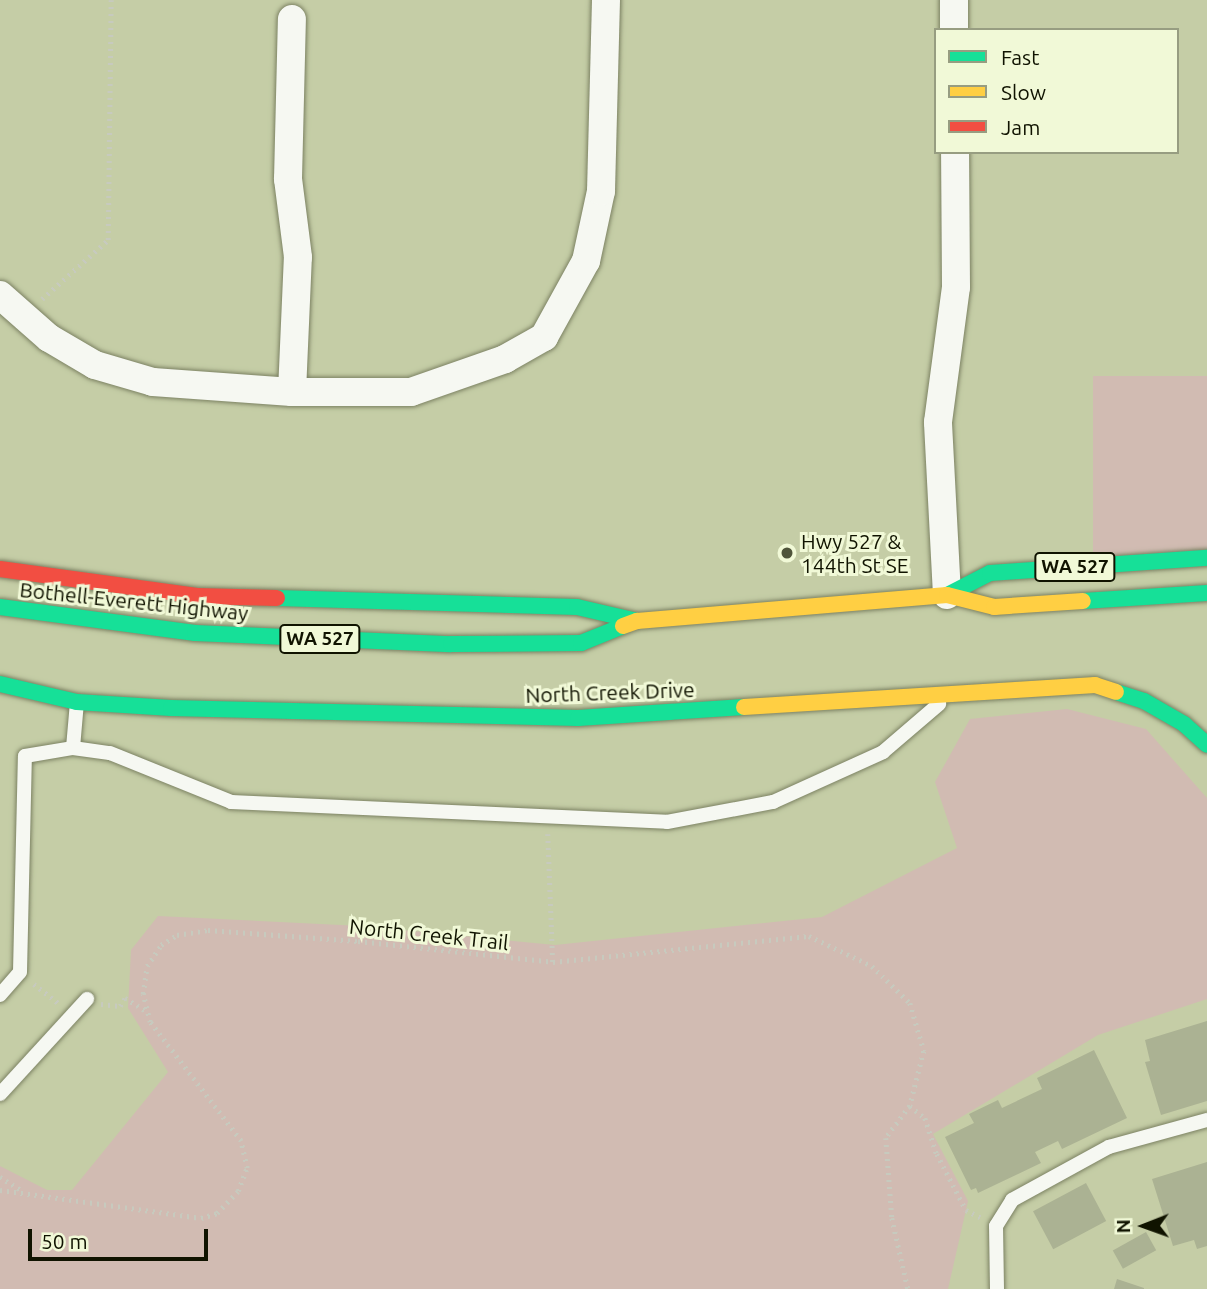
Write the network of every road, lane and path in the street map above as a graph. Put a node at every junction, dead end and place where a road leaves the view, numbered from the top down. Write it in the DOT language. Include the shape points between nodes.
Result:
graph roads {
  1 [pos="111,0"];
  2 [pos="606,0"];
  3 [pos="954,0"];
  4 [pos="292,19"];
  5 [pos="954,28"];
  6 [pos="955,154"];
  7 [pos="0,295"];
  8 [pos="23,315"];
  9 [pos="292,392"];
  10 [pos="1207,558"];
  11 [pos="0,569"];
  12 [pos="1207,593"];
  13 [pos="947,595"];
  14 [pos="0,607"];
  15 [pos="637,621"];
  16 [pos="0,684"];
  17 [pos="953,692"];
  18 [pos="77,702"];
  19 [pos="1207,745"];
  20 [pos="73,748"];
  21 [pos="548,819"];
  22 [pos="553,962"];
  23 [pos="20,972"];
  24 [pos="0,995"];
  25 [pos="87,999"];
  26 [pos="148,1012"];
  27 [pos="74,1015"];
  28 [pos="0,1094"];
  29 [pos="910,1106"];
  30 [pos="1207,1120"];
  31 [pos="0,1177"];
  32 [pos="0,1190"];
  33 [pos="25,1193"];
  34 [pos="996,1226"];
  35 [pos="908,1289"];
  36 [pos="996,1289"];
  1 -- 8 [label="path" via="108,240"];
  2 -- 9 [label="street" via="601,191 586,261 544,337 480,369 411,392"];
  3 -- 5 [label="street"];
  4 -- 9 [label="street" via="288,179 298,257"];
  6 -- 13 [label="street" via="956,287 938,422"];
  7 -- 8 [label="street"];
  8 -- 9 [label="street" via="49,338 95,365 153,382"];
  10 -- 13 [label="main road, Bothell-Everett Highway / WA 527" via="990,573"];
  11 -- 15 [label="main road, Bothell-Everett Highway / WA 527" via="197,596 578,607"];
  12 -- 13 [label="main road, Bothell-Everett Highway / WA 527" via="994,607"];
  13 -- 15 [label="main road, Bothell-Everett Highway / WA 527"];
  14 -- 15 [label="main road, Bothell-Everett Highway / WA 527" via="195,633 451,644 580,643"];
  16 -- 18 [label="main road, North Creek Drive"];
  17 -- 18 [label="main road, North Creek Drive" via="578,718"];
  17 -- 19 [label="main road, North Creek Drive" via="1096,685 1144,701 1184,724"];
  17 -- 21 [label="lane" via="883,751 773,802 667,822"];
  18 -- 20 [label="lane"];
  20 -- 21 [label="lane" via="110,753 231,802"];
  20 -- 23 [label="lane" via="25,756"];
  21 -- 22 [label="path"];
  22 -- 26 [label="path, North Creek Trail" via="208,930 177,935 161,944 147,966 143,995"];
  22 -- 29 [label="path, North Creek Trail" via="809,936 831,944 872,966 910,1003 924,1051"];
  23 -- 24 [label="lane"];
  23 -- 27 [label="path"];
  25 -- 27 [label="lane"];
  26 -- 27 [label="path" via="125,998 120,1006 100,1004 83,1023"];
  26 -- 33 [label="path, North Creek Trail" via="150,1022 241,1141 247,1168 238,1191 217,1213 201,1218"];
  27 -- 28 [label="lane"];
  29 -- 34 [label="path" via="925,1118 965,1210"];
  29 -- 35 [label="path, North Creek Trail" via="886,1138 892,1218"];
  30 -- 34 [label="lane" via="1109,1147 1012,1200"];
  31 -- 33 [label="path"];
  32 -- 33 [label="path, North Creek Trail"];
  34 -- 36 [label="lane"];
}
